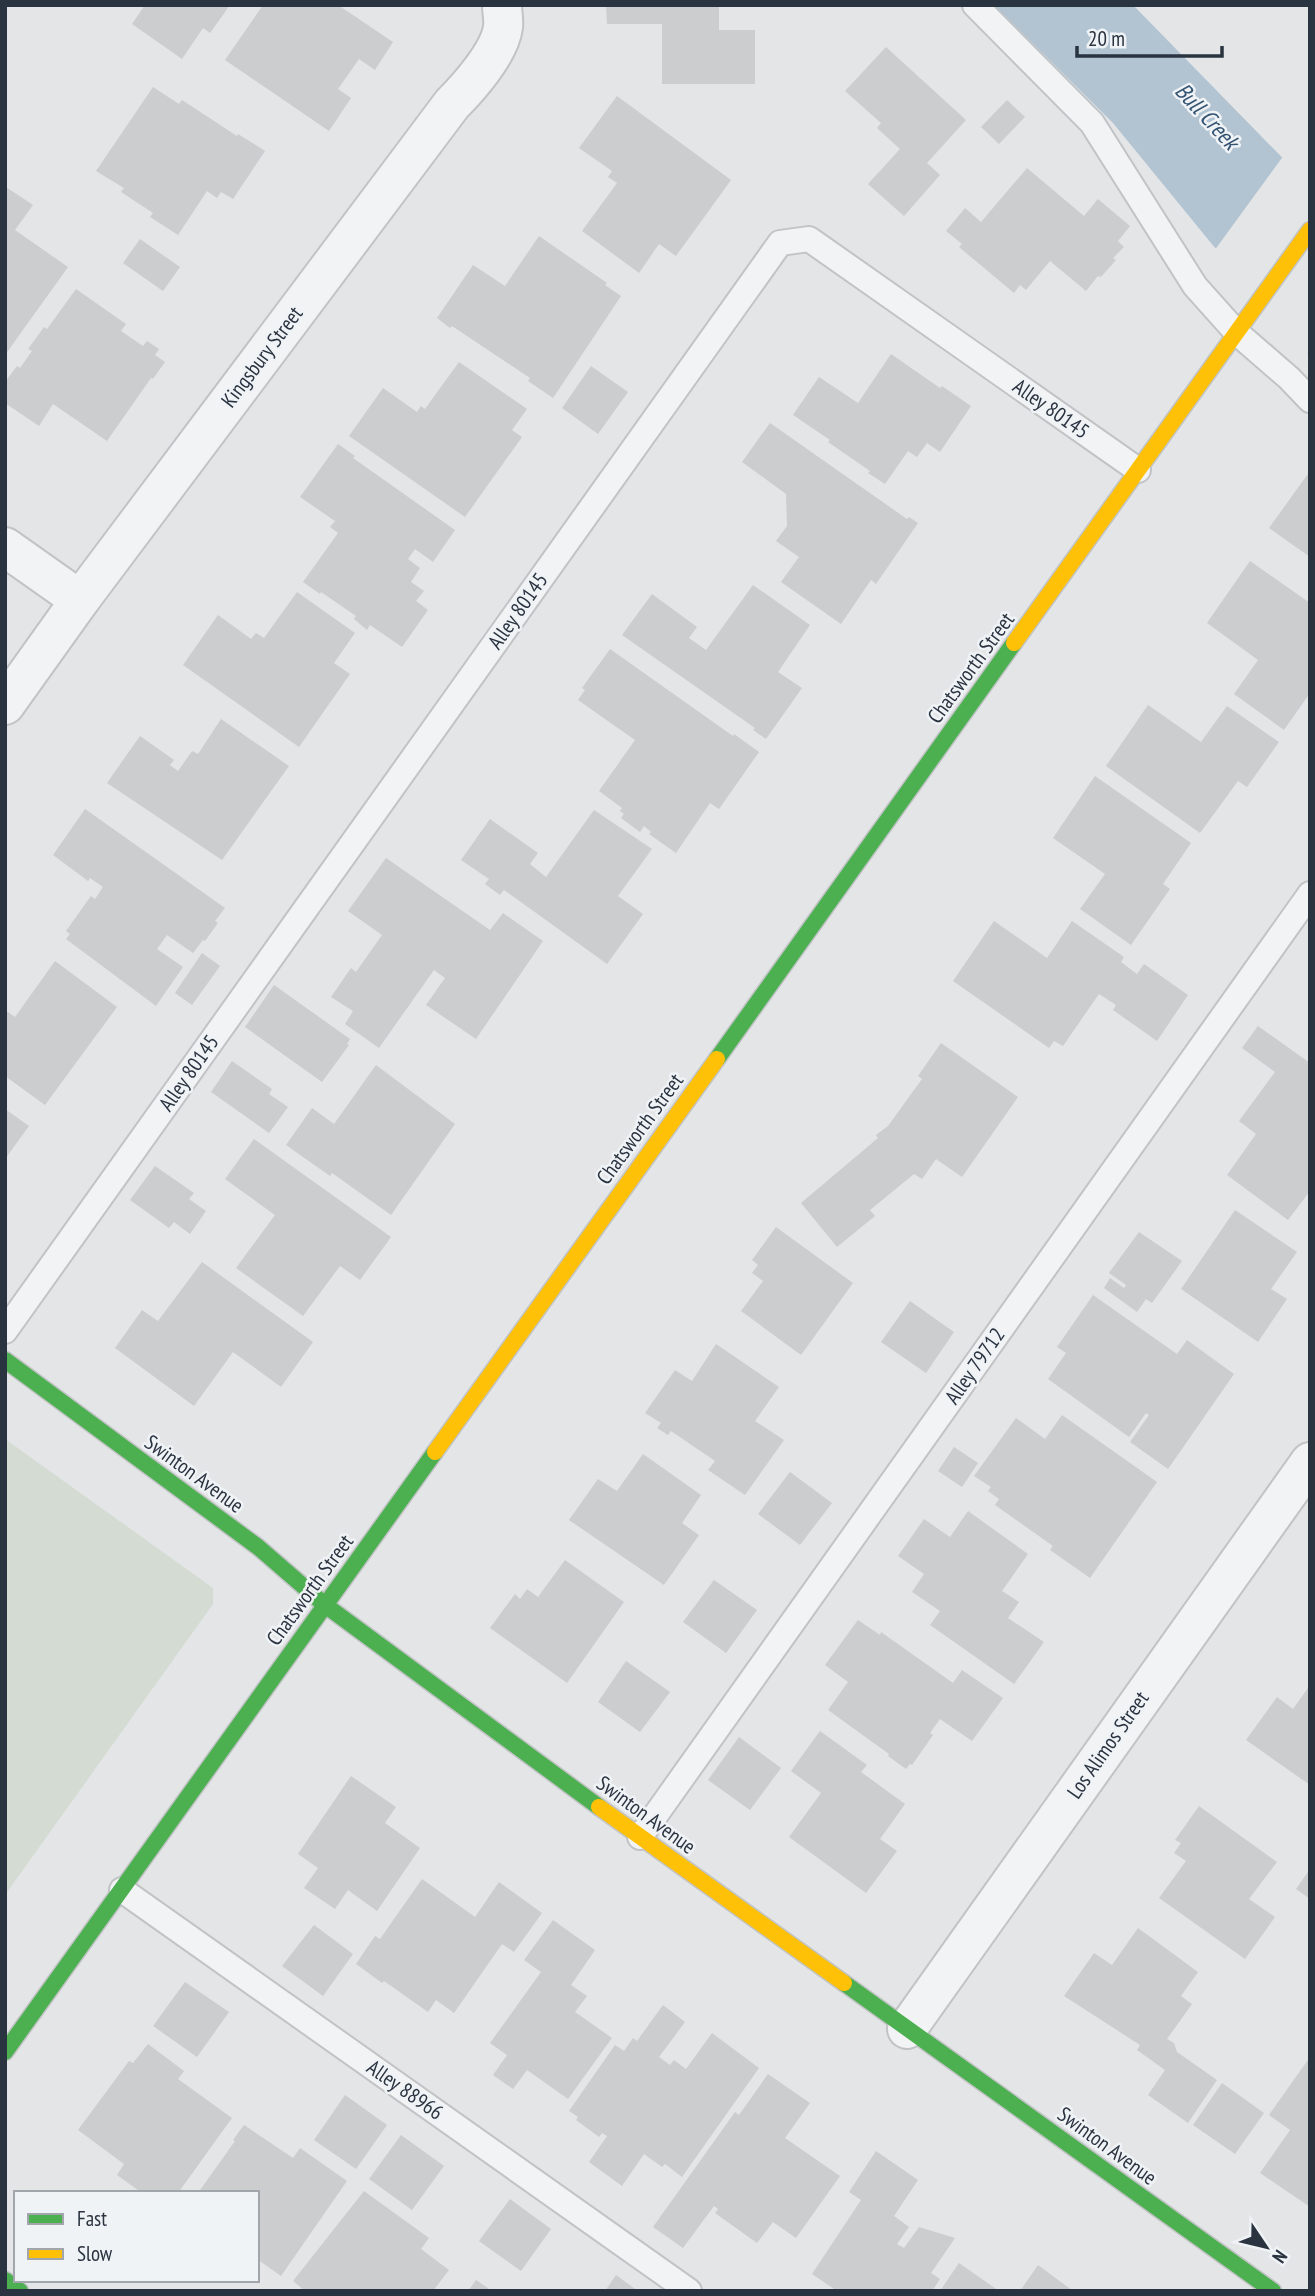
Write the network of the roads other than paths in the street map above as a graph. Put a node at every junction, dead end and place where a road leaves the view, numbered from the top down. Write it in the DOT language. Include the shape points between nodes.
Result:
graph roads {
  1 [pos="502,5"];
  2 [pos="975,5"];
  3 [pos="1310,230"];
  4 [pos="1237,332"];
  5 [pos="1310,400"];
  6 [pos="1138,470"];
  7 [pos="5,547"];
  8 [pos="80,600"];
  9 [pos="5,705"];
  10 [pos="1310,894"];
  11 [pos="5,1331"];
  12 [pos="5,1360"];
  13 [pos="1310,1462"];
  14 [pos="325,1605"];
  15 [pos="640,1837"];
  16 [pos="122,1890"];
  17 [pos="907,2029"];
  18 [pos="5,2052"];
  19 [pos="5,2280"];
  20 [pos="20,2291"];
  21 [pos="689,2291"];
  22 [pos="1273,2291"];
  1 -- 8 [label="street, Kingsbury Street" via="503,29 488,62"];
  2 -- 4 [label="lane" via="1092,123 1195,286"];
  3 -- 4 [label="main road, Chatsworth Street"];
  4 -- 5 [label="lane"];
  4 -- 6 [label="main road, Chatsworth Street"];
  6 -- 11 [label="lane, Alley 80145" via="809,239 780,243"];
  6 -- 14 [label="main road, Chatsworth Street"];
  7 -- 8 [label="street"];
  8 -- 9 [label="street, Kingsbury Street"];
  10 -- 15 [label="lane, Alley 79712"];
  12 -- 14 [label="main road, Swinton Avenue" via="258,1547"];
  13 -- 17 [label="street, Los Alimos Street"];
  14 -- 15 [label="main road, Swinton Avenue"];
  14 -- 16 [label="main road, Chatsworth Street"];
  15 -- 17 [label="main road, Swinton Avenue"];
  16 -- 18 [label="main road, Chatsworth Street"];
  16 -- 21 [label="lane, Alley 88966"];
  17 -- 22 [label="main road, Swinton Avenue"];
  19 -- 20 [label="main road"];
}
